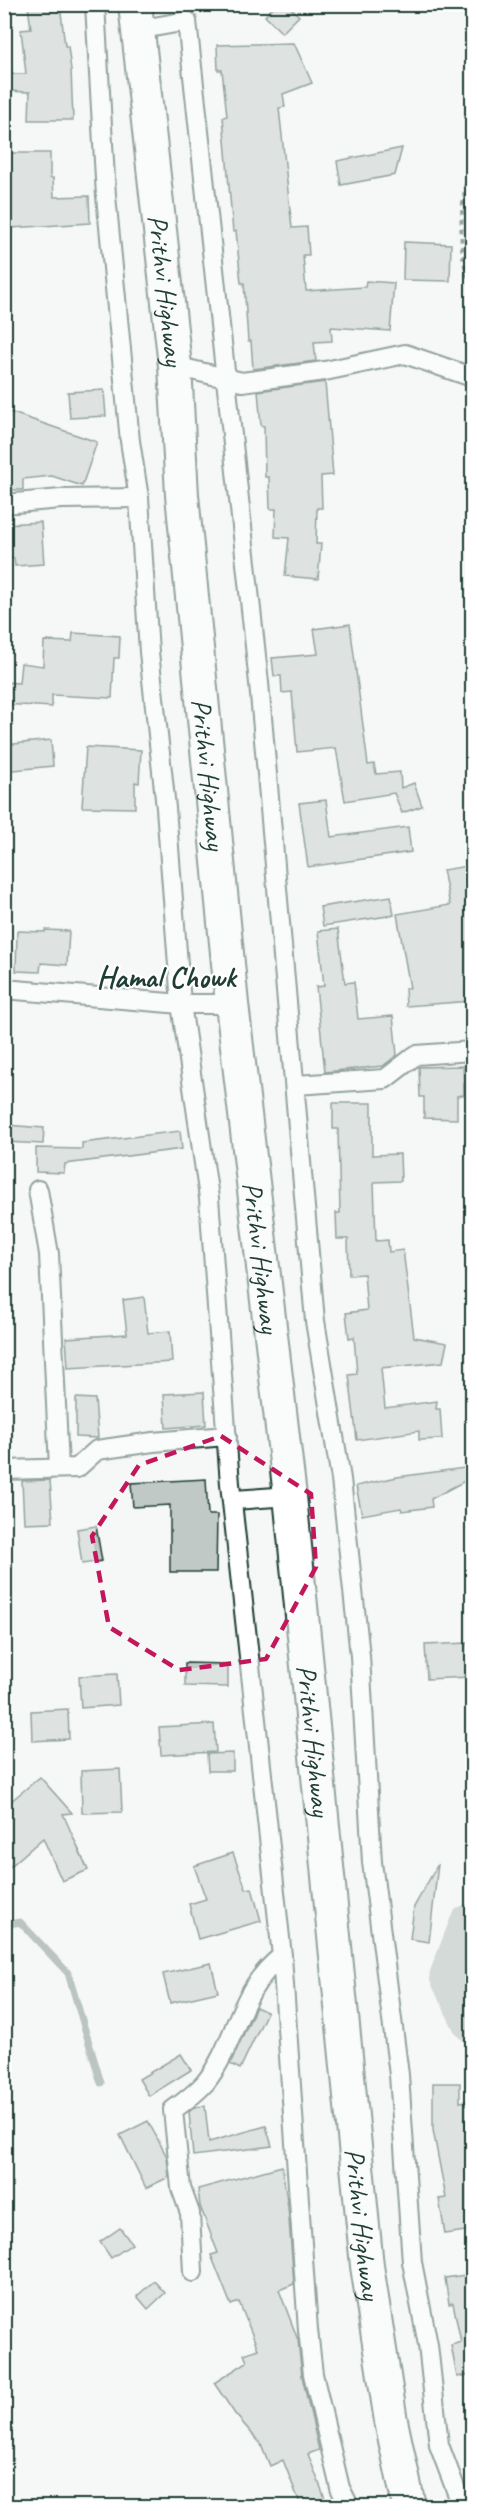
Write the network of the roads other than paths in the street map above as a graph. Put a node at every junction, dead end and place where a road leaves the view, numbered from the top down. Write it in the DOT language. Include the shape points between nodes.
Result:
graph roads {
  1 [pos="95,4"];
  2 [pos="136,17"];
  3 [pos="174,366"];
  4 [pos="472,377"];
  5 [pos="227,379"];
  6 [pos="139,498"];
  7 [pos="4,504"];
  8 [pos="4,989"];
  9 [pos="181,1004"];
  10 [pos="232,1004"];
  11 [pos="472,1051"];
  12 [pos="296,1085"];
  13 [pos="38,1190"];
  14 [pos="227,1436"];
  15 [pos="59,1468"];
  16 [pos="4,1470"];
  17 [pos="290,1496"];
  18 [pos="234,1500"];
  19 [pos="282,1956"];
  20 [pos="193,2272"];
  21 [pos="349,2506"];
  22 [pos="409,2506"];
  23 [pos="462,2506"];
  1 -- 6 [label="street" via="106,196"];
  2 -- 3 [label="highway, Prithvi Highway"];
  2 -- 5 [label="street" via="187,21"];
  3 -- 5 [label="street"];
  3 -- 10 [label="highway, Prithvi Highway" via="183,507"];
  4 -- 5 [label="street" via="405,354 325,371 242,382"];
  5 -- 12 [label="street"];
  6 -- 7 [label="street"];
  6 -- 9 [label="street"];
  8 -- 9 [label="street"];
  9 -- 10 [label="street"];
  9 -- 14 [label="street" via="209,1198"];
  10 -- 17 [label="highway, Prithvi Highway"];
  11 -- 12 [label="street" via="416,1055 385,1079"];
  12 -- 23 [label="street" via="315,1321 341,1479 360,1656 372,1862 399,2075 412,2262 428,2345 439,2445"];
  13 -- 15 [label="street" via="49,1254"];
  14 -- 15 [label="street" via="97,1450 77,1468"];
  14 -- 18 [label="street"];
  15 -- 16 [label="street"];
  17 -- 18 [label="street"];
  17 -- 22 [label="highway, Prithvi Highway" via="367,2266 391,2421"];
  18 -- 19 [label="street"];
  19 -- 20 [label="street" via="253,1985 204,2083 173,2110 181,2188 189,2213"];
  19 -- 21 [label="street" via="313,2374 340,2488"];
}
